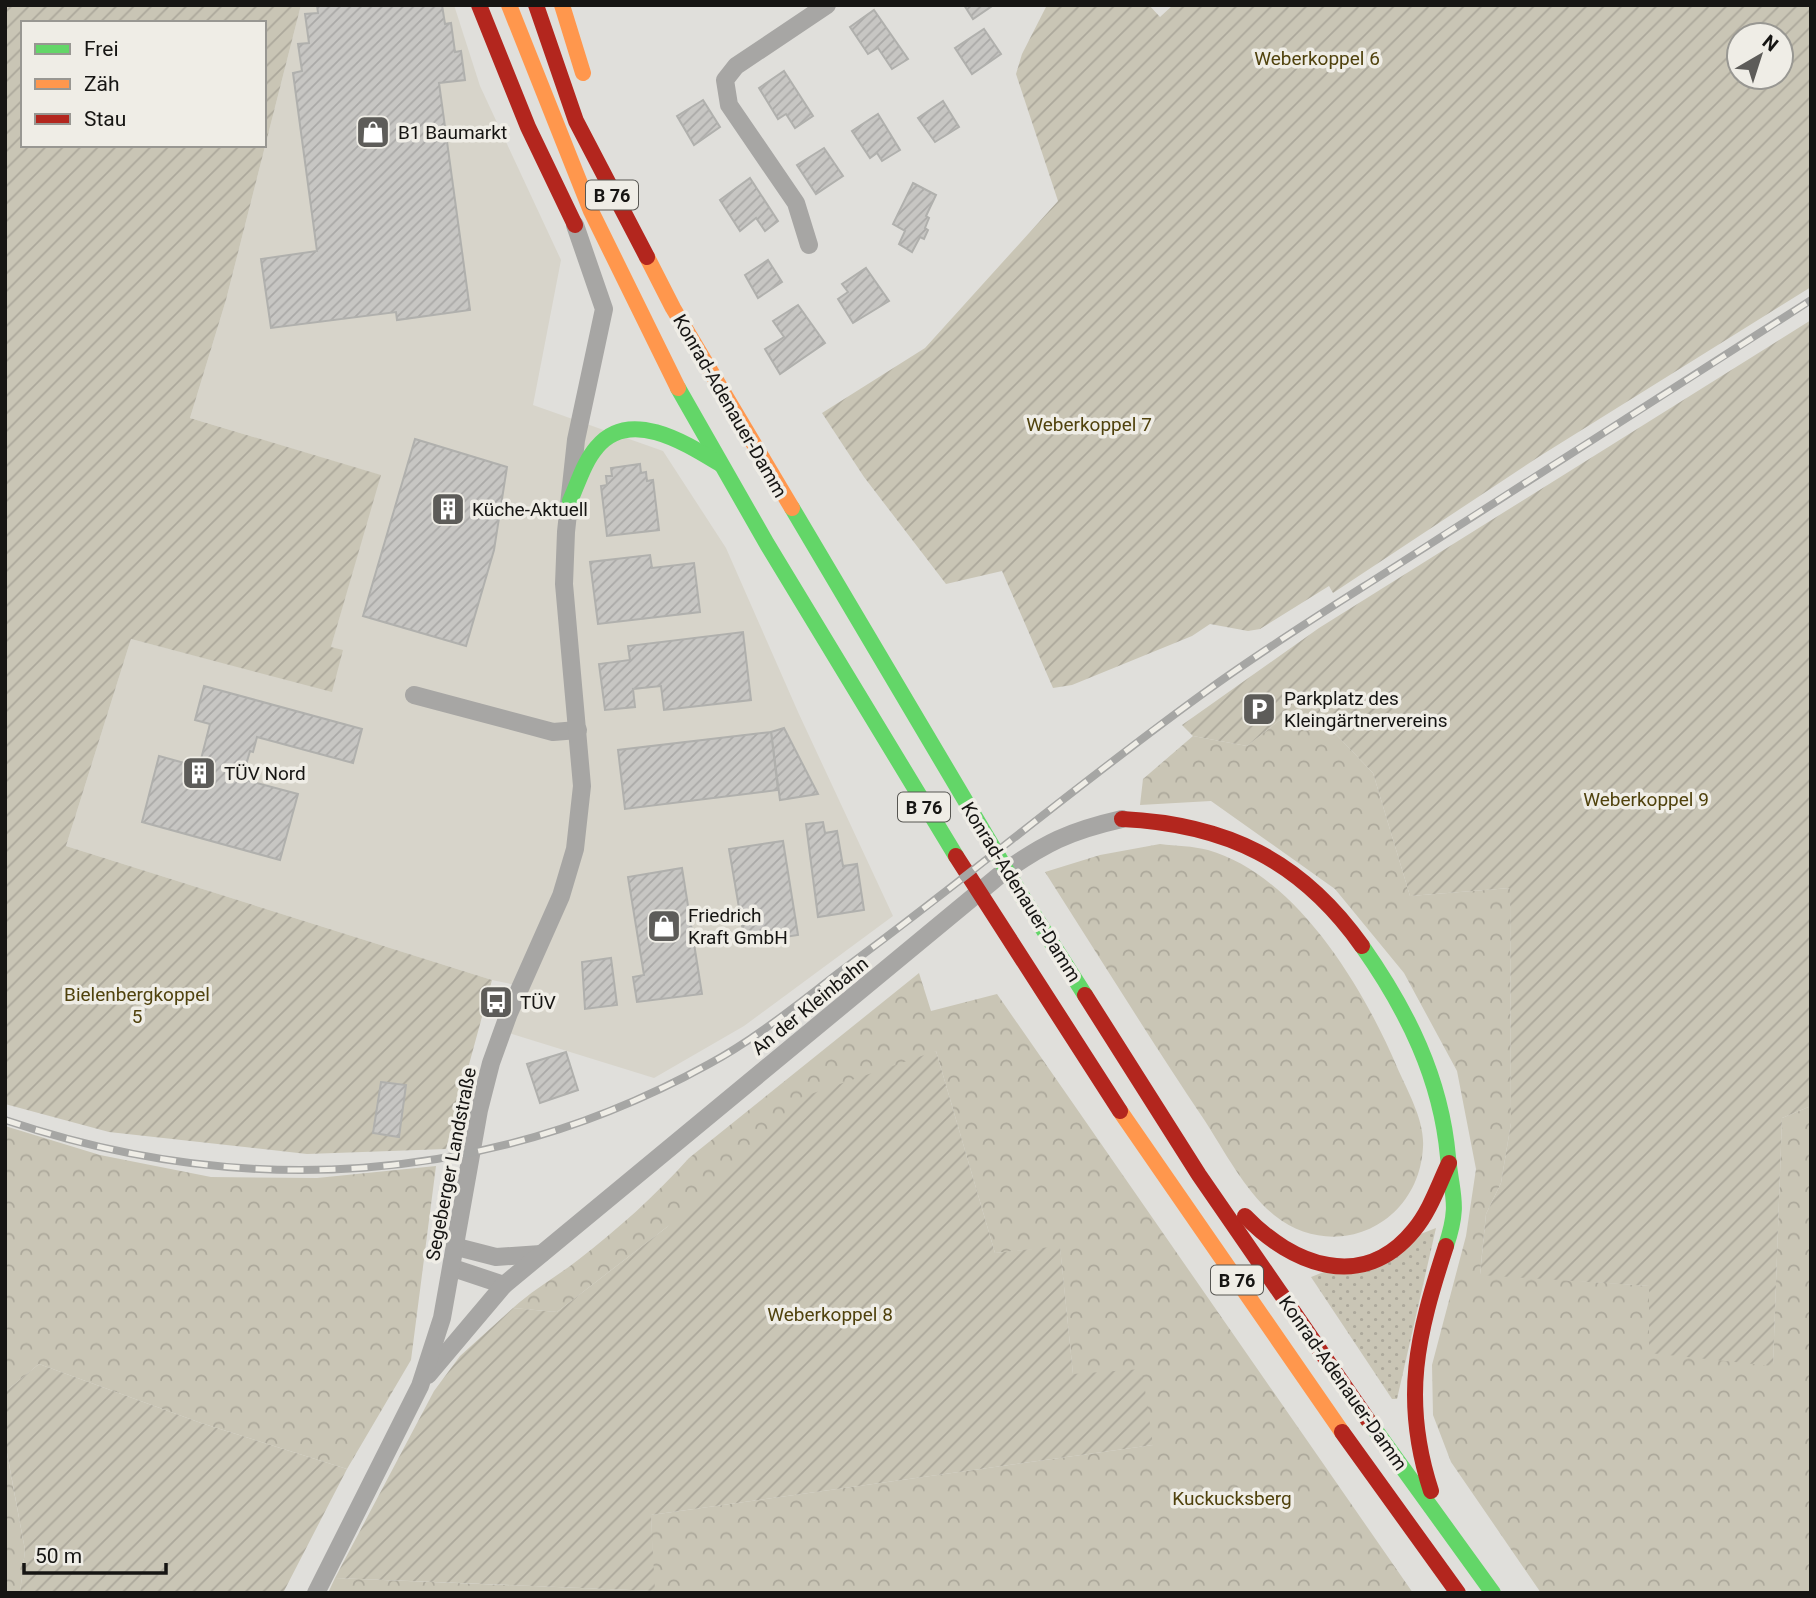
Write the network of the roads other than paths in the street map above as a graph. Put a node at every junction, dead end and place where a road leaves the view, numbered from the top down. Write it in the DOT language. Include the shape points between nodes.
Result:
graph roads {
  1 [pos="479,5"];
  2 [pos="509,5"];
  3 [pos="536,5"];
  4 [pos="562,5"];
  5 [pos="827,5"];
  6 [pos="588,88"];
  7 [pos="617,163"];
  8 [pos="575,225"];
  9 [pos="809,245"];
  10 [pos="649,332"];
  11 [pos="710,376"];
  12 [pos="721,464"];
  13 [pos="570,501"];
  14 [pos="414,695"];
  15 [pos="578,730"];
  16 [pos="1122,819"];
  17 [pos="1449,1163"];
  18 [pos="1199,1175"];
  19 [pos="457,1247"];
  20 [pos="541,1254"];
  21 [pos="453,1268"];
  22 [pos="504,1285"];
  23 [pos="420,1386"];
  24 [pos="1450,1533"];
  25 [pos="316,1593"];
  26 [pos="1458,1593"];
  27 [pos="1493,1593"];
  1 -- 8 [label="main road" via="528,127"];
  2 -- 10 [label="main road, Konrad-Adenauer-Damm / B 76" via="538,88"];
  3 -- 11 [label="main road, Konrad-Adenauer-Damm / B 76" via="576,121"];
  4 -- 6 [label="main road"];
  5 -- 9 [label="street" via="736,66 725,80 729,105 796,204"];
  7 -- 11 [label="main road, B 76" via="692,315"];
  8 -- 10 [label="main road, B 76"];
  8 -- 13 [label="street, Segeberger Landstraße" via="604,309 576,440"];
  10 -- 12 [label="main road, Konrad-Adenauer-Damm / B 76"];
  11 -- 18 [label="main road, Konrad-Adenauer-Damm / B 76" via="1020,893"];
  12 -- 13 [label="main road" via="674,435 627,429 599,444"];
  12 -- 26 [label="main road, Konrad-Adenauer-Damm / B 76" via="795,595 991,916 1305,1379"];
  13 -- 15 [label="street, Segeberger Landstraße" via="564,584"];
  14 -- 15 [label="street" via="553,732"];
  15 -- 19 [label="street, Segeberger Landstraße" via="583,786 575,849 561,896 491,1063"];
  16 -- 17 [label="main road, B 76" via="1184,822 1232,838 1286,869 1336,913 1381,973 1417,1040 1446,1124"];
  16 -- 20 [label="street, An der Kleinbahn" via="1078,829 1001,874"];
  17 -- 18 [label="main road, B 76" via="1408,1237 1375,1259 1345,1266 1307,1264 1274,1247 1239,1208"];
  17 -- 24 [label="main road, B 76" via="1455,1213 1425,1318 1413,1376 1411,1415 1419,1459"];
  18 -- 24 [label="main road, Konrad-Adenauer-Damm / B 76"];
  19 -- 20 [label="street" via="496,1257"];
  19 -- 21 [label="street, Segeberger Landstraße"];
  20 -- 22 [label="street, An der Kleinbahn"];
  21 -- 22 [label="street"];
  21 -- 23 [label="street, Segeberger Landstraße"];
  22 -- 23 [label="street, An der Kleinbahn"];
  23 -- 25 [label="street, Segeberger Landstraße"];
  24 -- 27 [label="main road, Konrad-Adenauer-Damm / B 76"];
}
